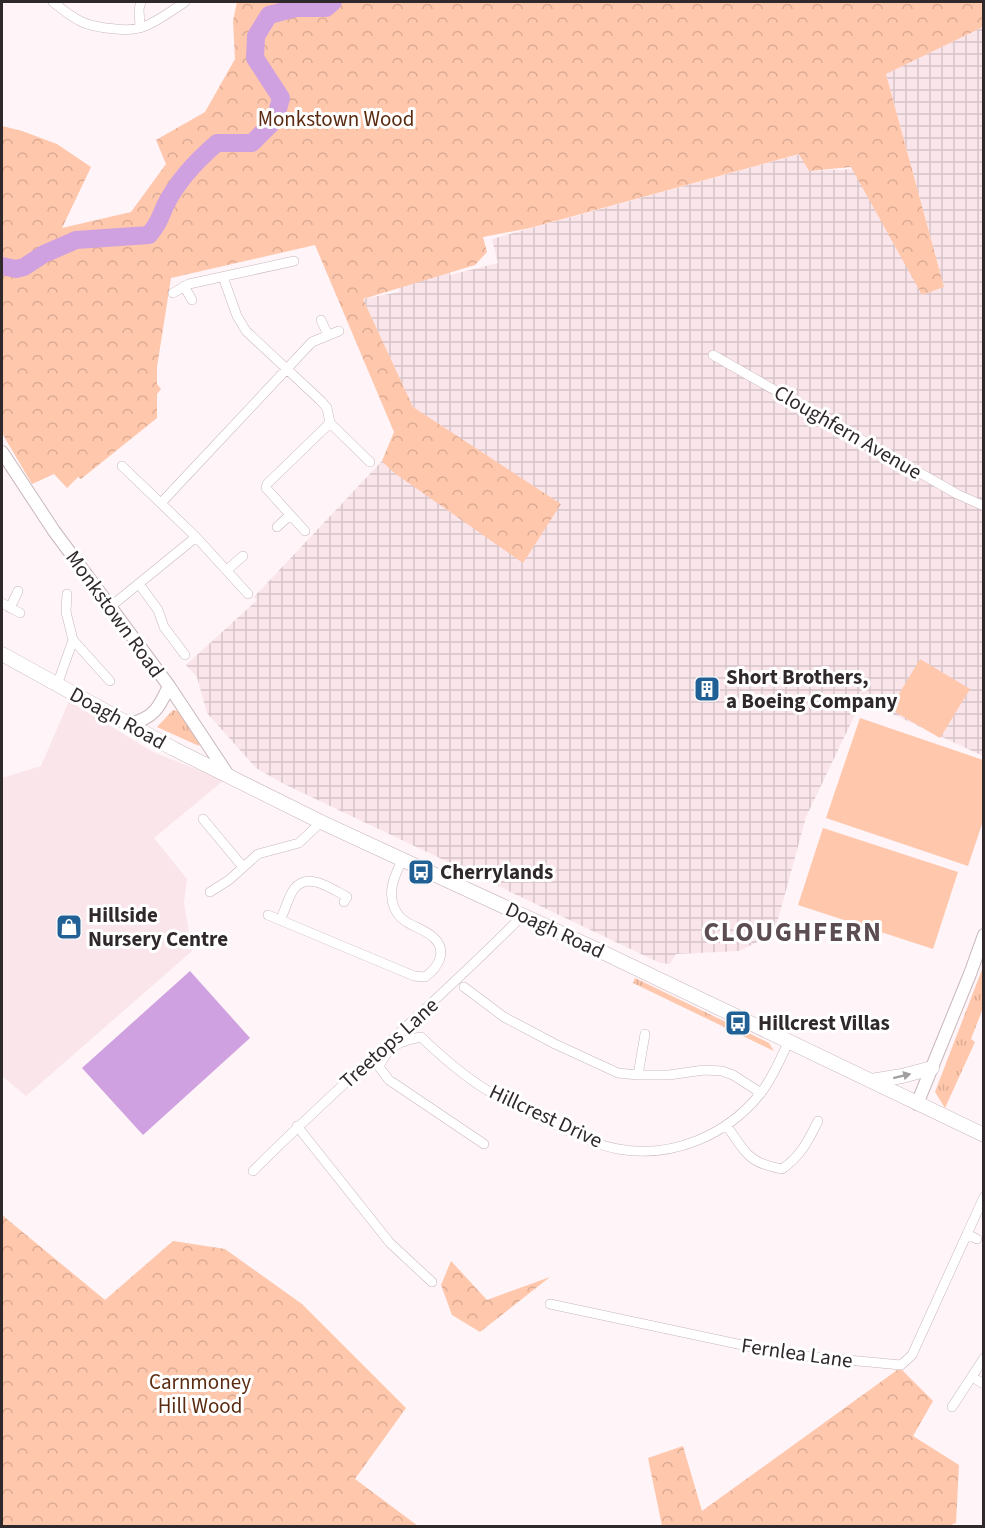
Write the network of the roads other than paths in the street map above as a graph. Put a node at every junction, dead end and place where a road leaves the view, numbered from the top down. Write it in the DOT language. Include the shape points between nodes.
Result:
graph roads {
  1 [pos="53,2"];
  2 [pos="141,2"];
  3 [pos="185,2"];
  4 [pos="140,28"];
  5 [pos="294,261"];
  6 [pos="223,277"];
  7 [pos="184,286"];
  8 [pos="173,293"];
  9 [pos="192,300"];
  10 [pos="321,320"];
  11 [pos="339,331"];
  12 [pos="328,335"];
  13 [pos="713,355"];
  14 [pos="287,369"];
  15 [pos="330,423"];
  16 [pos="2,452"];
  17 [pos="370,462"];
  18 [pos="122,466"];
  19 [pos="161,503"];
  20 [pos="984,506"];
  21 [pos="290,515"];
  22 [pos="277,527"];
  23 [pos="305,531"];
  24 [pos="196,537"];
  25 [pos="243,556"];
  26 [pos="227,570"];
  27 [pos="139,584"];
  28 [pos="18,591"];
  29 [pos="67,594"];
  30 [pos="248,594"];
  31 [pos="6,605"];
  32 [pos="110,607"];
  33 [pos="20,613"];
  34 [pos="187,638"];
  35 [pos="73,640"];
  36 [pos="178,645"];
  37 [pos="2,654"];
  38 [pos="185,655"];
  39 [pos="110,681"];
  40 [pos="57,685"];
  41 [pos="169,686"];
  42 [pos="129,724"];
  43 [pos="228,775"];
  44 [pos="203,819"];
  45 [pos="321,822"];
  46 [pos="403,858"];
  47 [pos="243,867"];
  48 [pos="210,892"];
  49 [pos="344,902"];
  50 [pos="268,915"];
  51 [pos="523,915"];
  52 [pos="280,920"];
  53 [pos="984,935"];
  54 [pos="464,987"];
  55 [pos="645,1034"];
  56 [pos="789,1041"];
  57 [pos="932,1068"];
  58 [pos="638,1076"];
  59 [pos="871,1081"];
  60 [pos="761,1092"];
  61 [pos="917,1104"];
  62 [pos="818,1121"];
  63 [pos="297,1126"];
  64 [pos="727,1126"];
  65 [pos="984,1135"];
  66 [pos="484,1144"];
  67 [pos="253,1171"];
  68 [pos="984,1197"];
  69 [pos="967,1233"];
  70 [pos="977,1239"];
  71 [pos="432,1282"];
  72 [pos="550,1304"];
  73 [pos="984,1358"];
  74 [pos="972,1377"];
  75 [pos="984,1384"];
  76 [pos="952,1407"];
  1 -- 4 [label="street" via="95,28"];
  2 -- 4 [label="street"];
  3 -- 4 [label="street"];
  5 -- 6 [label="street"];
  6 -- 7 [label="street"];
  6 -- 14 [label="street" via="246,331"];
  7 -- 8 [label="street"];
  7 -- 9 [label="street"];
  10 -- 12 [label="street"];
  11 -- 12 [label="street"];
  12 -- 14 [label="street" via="312,342"];
  13 -- 20 [label="street, Cloughfern Avenue"];
  14 -- 15 [label="street" via="327,408"];
  14 -- 19 [label="street"];
  15 -- 17 [label="street"];
  15 -- 21 [label="street" via="267,483 268,492"];
  16 -- 32 [label="street, Monkstown Road"];
  18 -- 19 [label="street"];
  19 -- 24 [label="street"];
  21 -- 22 [label="street"];
  21 -- 23 [label="street"];
  24 -- 26 [label="street"];
  24 -- 27 [label="street"];
  25 -- 26 [label="street"];
  26 -- 30 [label="street"];
  27 -- 32 [label="street"];
  27 -- 36 [label="street"];
  28 -- 31 [label="street"];
  29 -- 35 [label="street" via="66,612"];
  31 -- 33 [label="street"];
  32 -- 41 [label="street, Monkstown Road"];
  34 -- 36 [label="street"];
  35 -- 39 [label="street"];
  35 -- 40 [label="street"];
  36 -- 38 [label="street"];
  37 -- 40 [label="main road, Doagh Road"];
  40 -- 42 [label="main road, Doagh Road"];
  41 -- 42 [label="street" via="150,716"];
  41 -- 43 [label="street, Monkstown Road"];
  42 -- 43 [label="main road, Doagh Road"];
  43 -- 45 [label="main road, Doagh Road"];
  44 -- 47 [label="street"];
  45 -- 46 [label="main road, Doagh Road"];
  45 -- 47 [label="street" via="299,843 258,854"];
  46 -- 51 [label="main road, Doagh Road"];
  46 -- 52 [label="street" via="391,887 393,906 403,920 434,938 440,946 438,966 425,976 414,976"];
  47 -- 48 [label="street"];
  49 -- 52 [label="street" via="347,897 317,881 305,881 294,888"];
  50 -- 52 [label="street"];
  51 -- 56 [label="main road, Doagh Road"];
  51 -- 63 [label="street, Treetops Lane"];
  53 -- 57 [label="street"];
  54 -- 58 [label="street" via="504,1017 555,1044 618,1073"];
  55 -- 58 [label="street"];
  56 -- 59 [label="main road, Doagh Road"];
  56 -- 60 [label="street, Hillcrest Drive"];
  59 -- 57 [label="main road, one-way"];
  57 -- 61 [label="street"];
  58 -- 60 [label="street" via="722,1071"];
  59 -- 61 [label="main road, Doagh Road"];
  60 -- 64 [label="street, Hillcrest Drive"];
  61 -- 65 [label="main road, Doagh Road"];
  62 -- 64 [label="street" via="794,1160 782,1169 753,1160"];
  63 -- 67 [label="street, Treetops Lane"];
  63 -- 71 [label="street" via="390,1243"];
  64 -- 66 [label="street, Hillcrest Drive" via="693,1143 654,1151 618,1149 573,1133 495,1096 421,1037 402,1041 385,1055 379,1068 389,1080"];
  68 -- 69 [label="street, Fernlea Lane"];
  69 -- 70 [label="street"];
  69 -- 72 [label="street, Fernlea Lane" via="912,1355 901,1365 784,1354"];
  73 -- 74 [label="street"];
  74 -- 75 [label="street"];
  74 -- 76 [label="street"];
}
